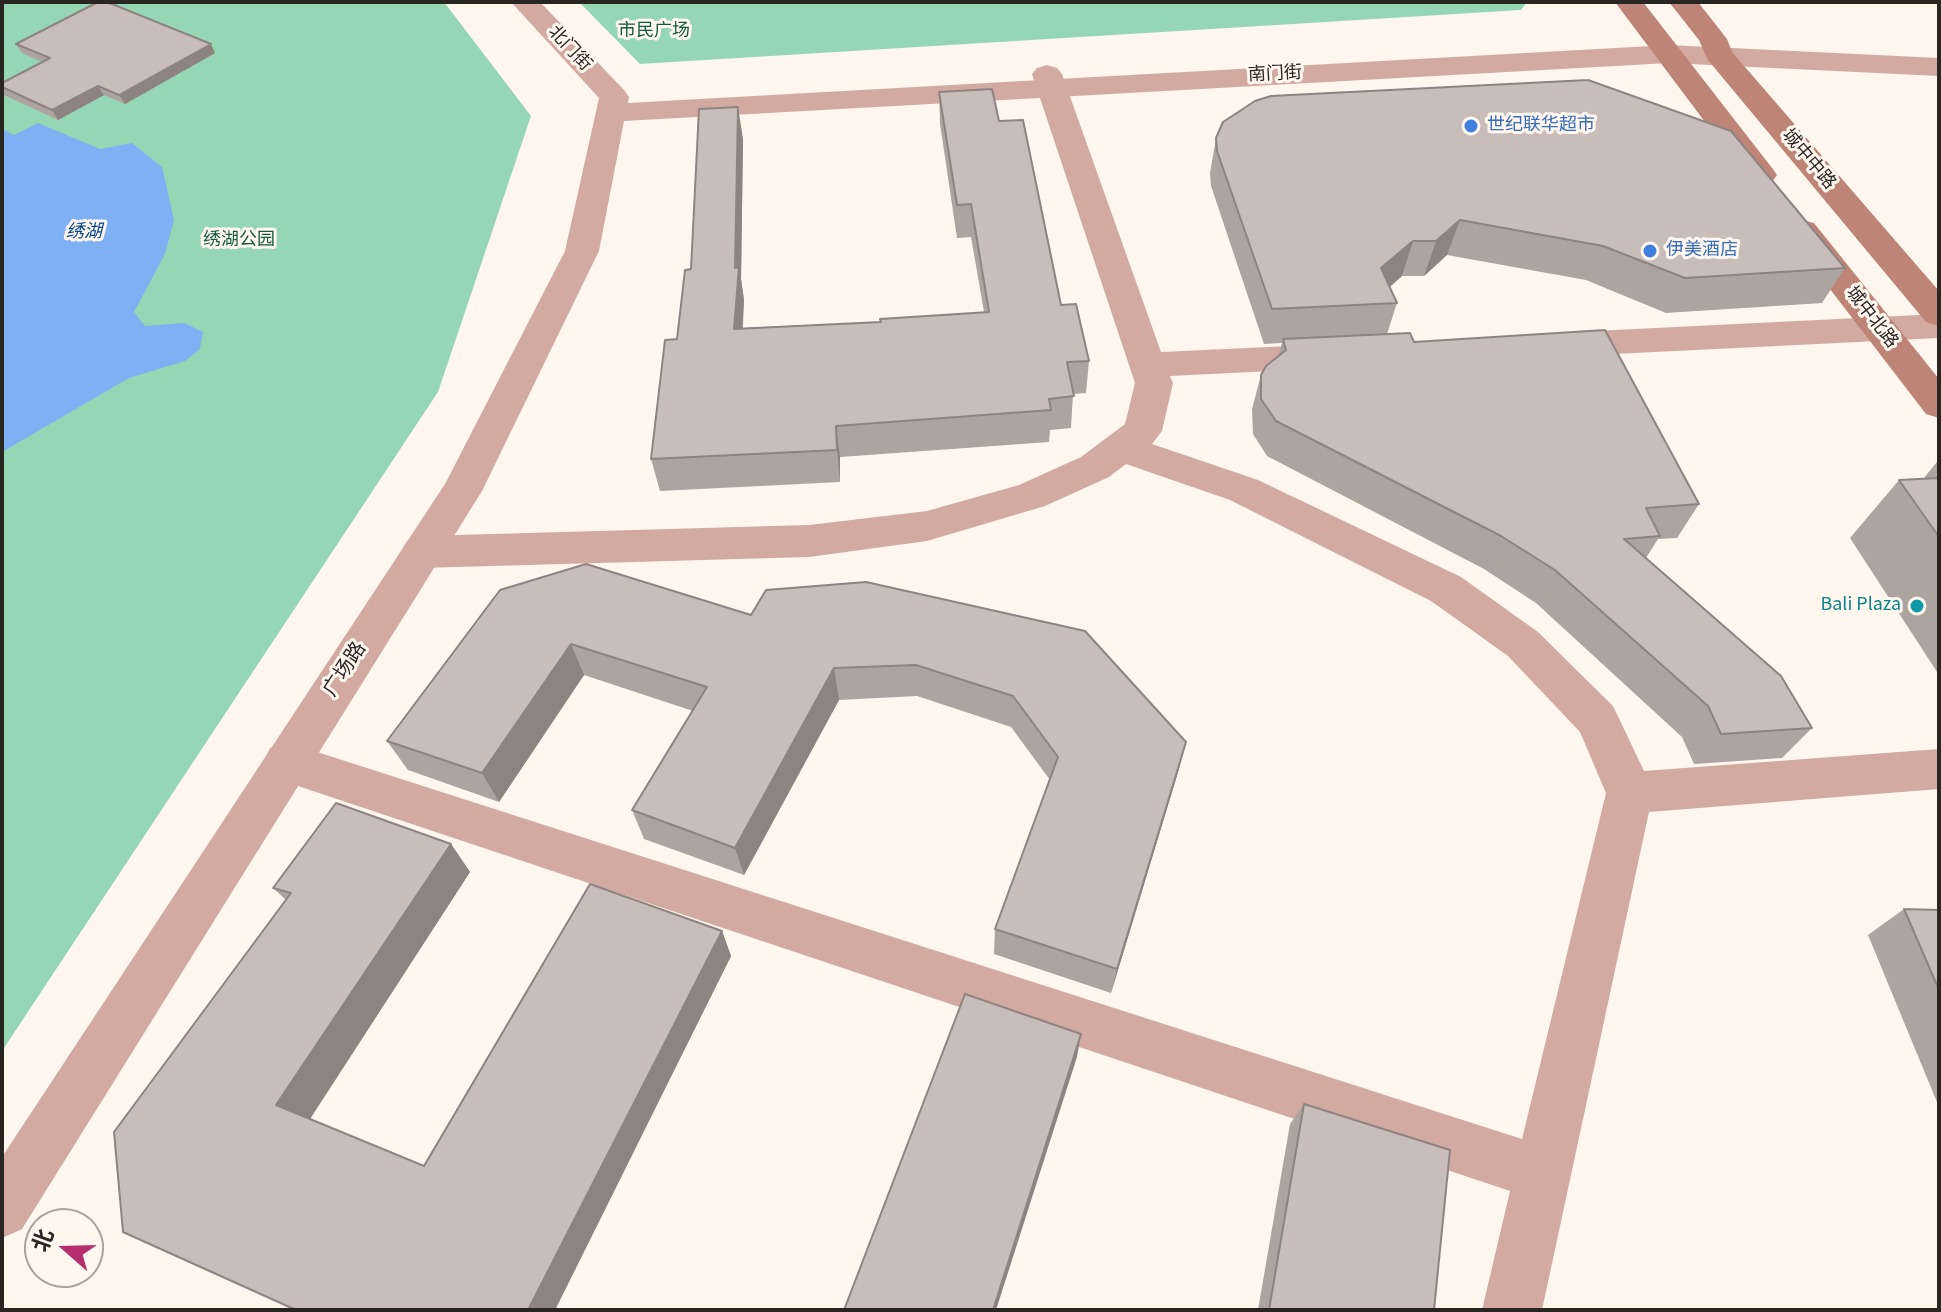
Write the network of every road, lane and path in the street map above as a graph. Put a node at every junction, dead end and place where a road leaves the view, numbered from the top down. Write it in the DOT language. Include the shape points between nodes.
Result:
graph roads {
  1 [pos="525,2"];
  2 [pos="1629,2"];
  3 [pos="1683,2"];
  4 [pos="1716,46"];
  5 [pos="1664,48"];
  6 [pos="1939,52"];
  7 [pos="1939,67"];
  8 [pos="1049,80"];
  9 [pos="612,105"];
  10 [pos="1939,314"];
  11 [pos="1939,326"];
  12 [pos="1878,329"];
  13 [pos="1513,347"];
  14 [pos="1370,354"];
  15 [pos="1148,365"];
  16 [pos="1939,405"];
  17 [pos="1121,448"];
  18 [pos="422,552"];
  19 [pos="286,762"];
  20 [pos="1939,769"];
  21 [pos="1630,793"];
  22 [pos="1543,1174"];
  23 [pos="2,1209"];
  24 [pos="1512,1310"];
  1 -- 9 [label="street, 北门街"];
  2 -- 5 [label="main road, 城中北路"];
  3 -- 4 [label="main road, 城中中路"];
  4 -- 5 [label="street, 南门街"];
  4 -- 6 [label="street, 南门街"];
  4 -- 7 [label="street, 南门街"];
  4 -- 10 [label="main road, 城中中路"];
  5 -- 8 [label="street, 南门街"];
  5 -- 12 [label="main road, 城中北路"];
  8 -- 9 [label="street, 南门街"];
  8 -- 15 [label="street"];
  9 -- 18 [label="street, 广场路" via="582,251 462,491"];
  11 -- 12 [label="street"];
  12 -- 13 [label="street"];
  12 -- 16 [label="main road, 城中北路"];
  14 -- 15 [label="street"];
  15 -- 17 [label="street" via="1154,383 1143,431"];
  17 -- 18 [label="street" via="1095,467 1031,496 927,526 809,541"];
  17 -- 21 [label="street" via="1244,490 1446,589 1523,644 1597,720"];
  18 -- 19 [label="street, 广场路"];
  19 -- 22 [label="street"];
  19 -- 23 [label="street, 广场路"];
  20 -- 21 [label="street"];
  21 -- 22 [label="street"];
  22 -- 24 [label="street"];
}
